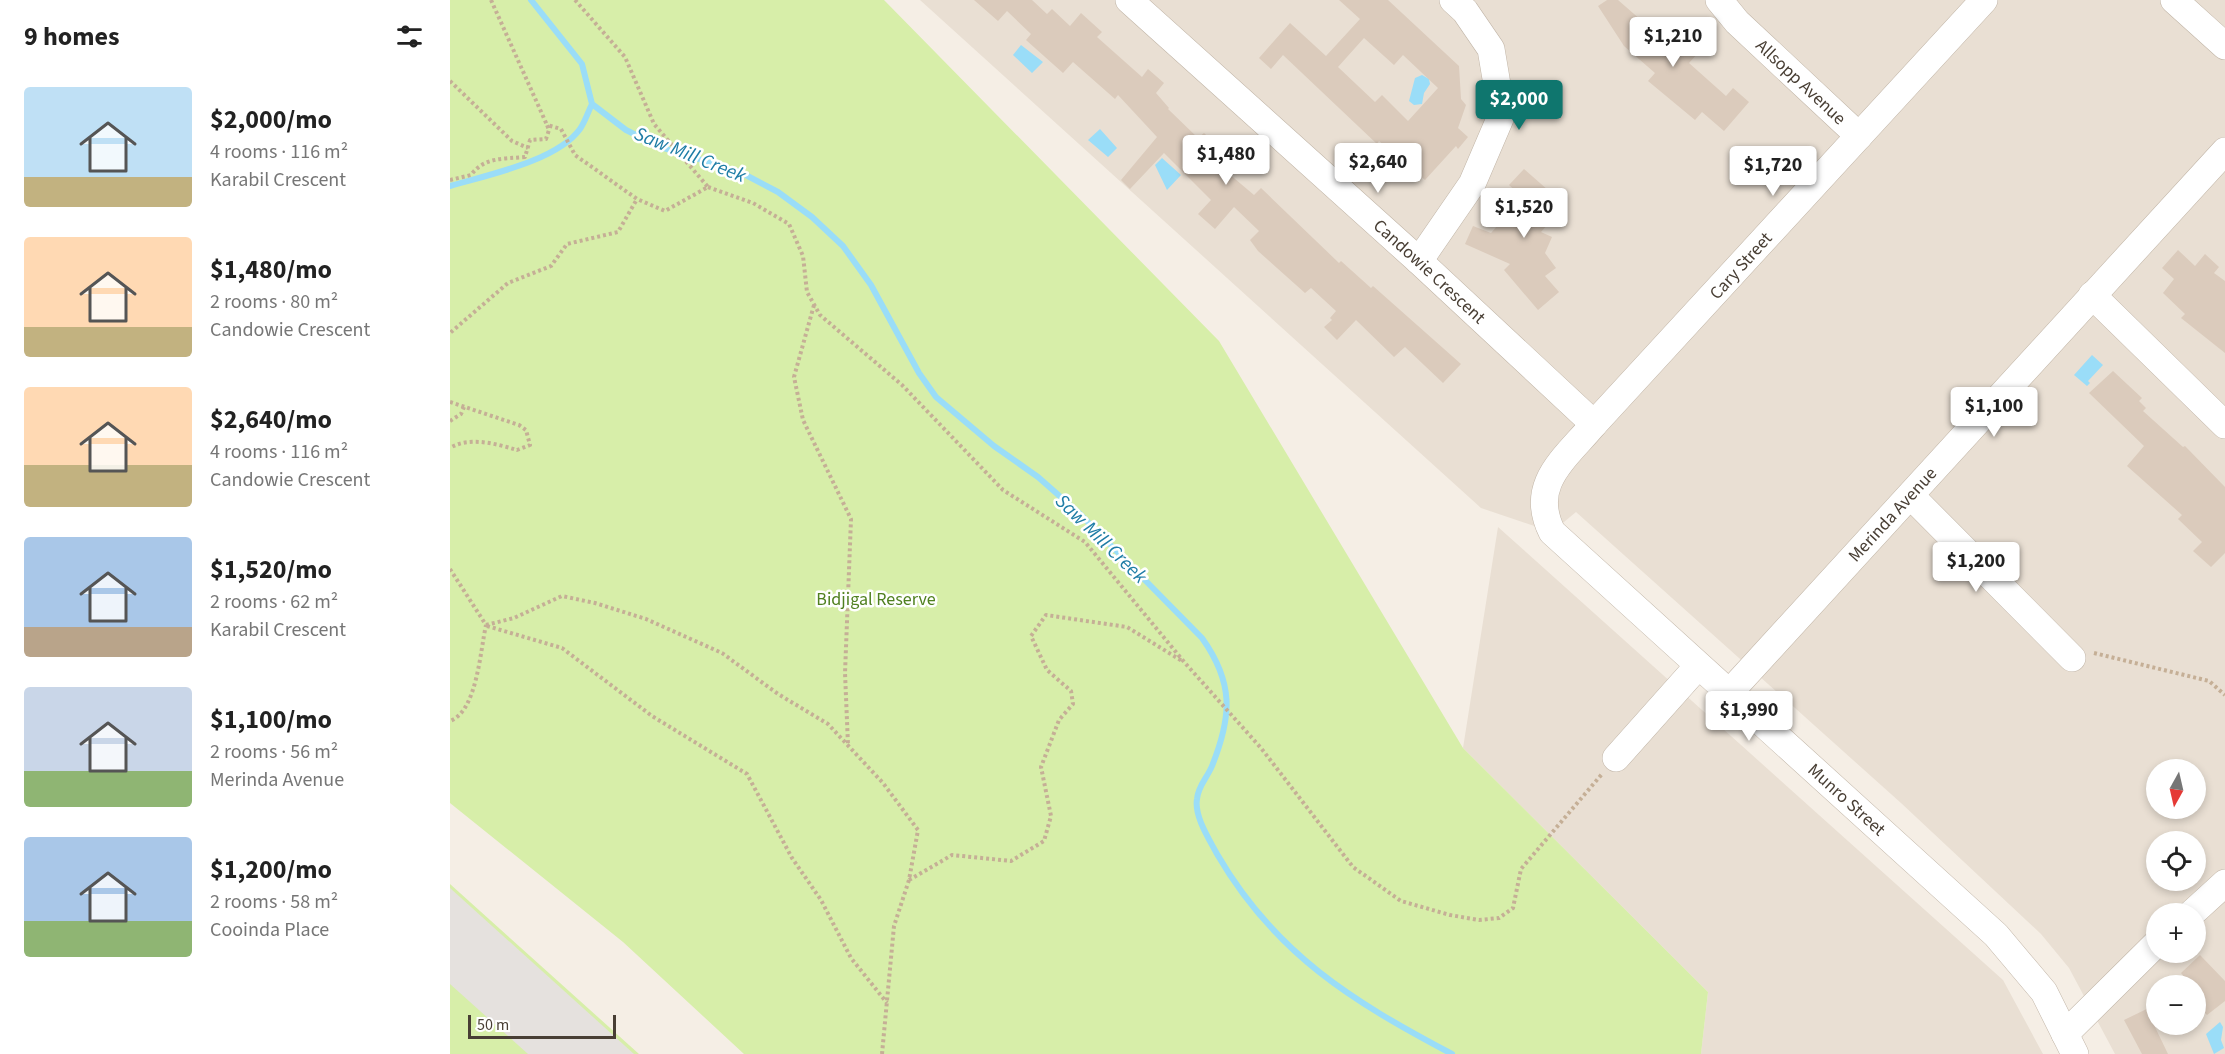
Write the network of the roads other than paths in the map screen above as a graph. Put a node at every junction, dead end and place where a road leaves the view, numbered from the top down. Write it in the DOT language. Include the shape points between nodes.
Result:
graph roads {
  1 [pos="1129,0"];
  2 [pos="1453,0"];
  3 [pos="1719,0"];
  4 [pos="1984,0"];
  5 [pos="2174,0"];
  6 [pos="2225,46"];
  7 [pos="1859,136"];
  8 [pos="2225,151"];
  9 [pos="1419,261"];
  10 [pos="2092,295"];
  11 [pos="1594,424"];
  12 [pos="2225,425"];
  13 [pos="1911,496"];
  14 [pos="2072,658"];
  15 [pos="1698,666"];
  16 [pos="1729,693"];
  17 [pos="1616,758"];
  18 [pos="2223,888"];
  19 [pos="2205,903"];
  20 [pos="2146,956"];
  21 [pos="2070,1044"];
  1 -- 9 [label="street, Candowie Crescent"];
  2 -- 9 [label="street" via="1491,49 1502,114 1472,184"];
  3 -- 7 [label="street, Allsopp Avenue" via="1737,22"];
  4 -- 7 [label="street, Cary Street"];
  5 -- 6 [label="street"];
  7 -- 11 [label="street, Cary Street"];
  8 -- 10 [label="street, Merinda Avenue"];
  9 -- 11 [label="street, Candowie Crescent"];
  10 -- 12 [label="street"];
  10 -- 13 [label="street, Merinda Avenue"];
  11 -- 15 [label="street, Munro Street" via="1548,479 1542,503 1547,521 1552,532"];
  13 -- 14 [label="street"];
  13 -- 16 [label="street, Merinda Avenue"];
  15 -- 16 [label="street, Munro Street"];
  15 -- 17 [label="street"];
  16 -- 21 [label="street, Munro Street" via="1996,935 2043,992"];
  18 -- 19 [label="street"];
  20 -- 21 [label="street"];
}
